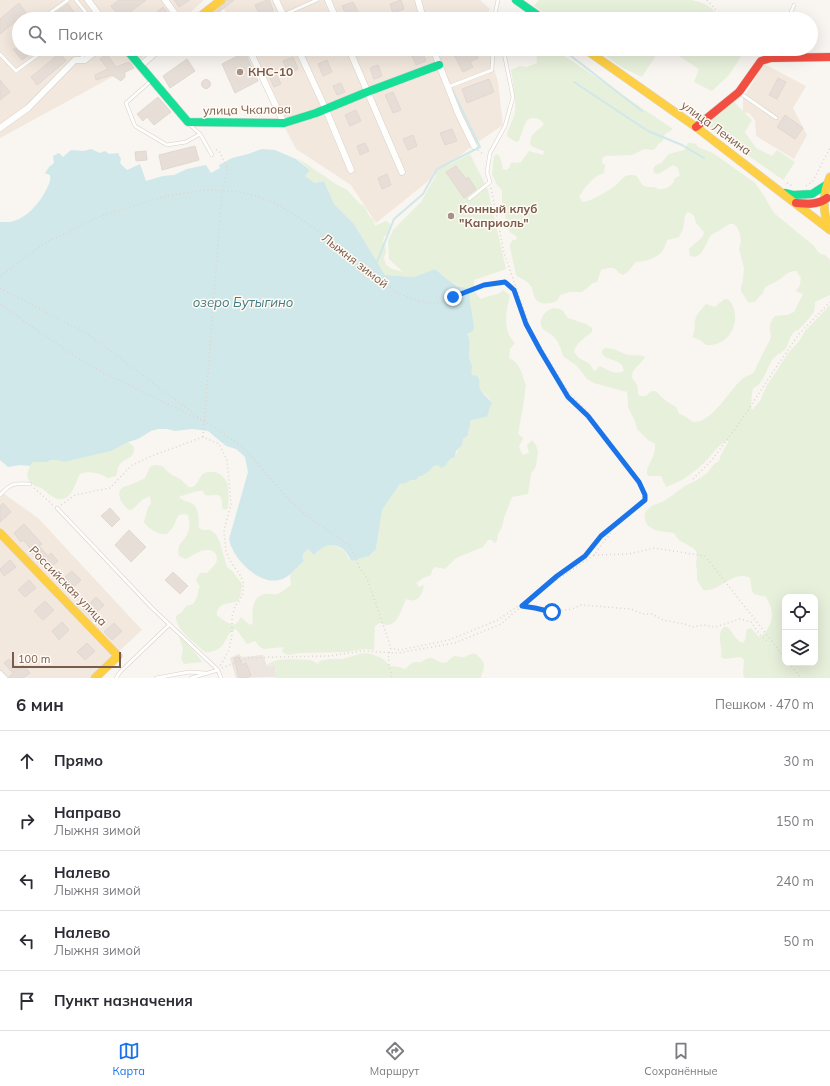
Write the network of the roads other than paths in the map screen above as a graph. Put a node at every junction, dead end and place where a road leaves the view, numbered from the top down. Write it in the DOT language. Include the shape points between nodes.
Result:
graph roads {
  1 [pos="68,0"];
  2 [pos="76,0"];
  3 [pos="88,0"];
  4 [pos="165,0"];
  5 [pos="220,0"];
  6 [pos="276,0"];
  7 [pos="317,0"];
  8 [pos="328,0"];
  9 [pos="418,0"];
  10 [pos="498,0"];
  11 [pos="516,0"];
  12 [pos="794,5"];
  13 [pos="51,12"];
  14 [pos="86,12"];
  15 [pos="97,12"];
  16 [pos="174,12"];
  17 [pos="205,12"];
  18 [pos="282,12"];
  19 [pos="294,12"];
  20 [pos="333,12"];
  21 [pos="421,12"];
  22 [pos="495,12"];
  23 [pos="533,12"];
  24 [pos="791,12"];
  25 [pos="0,54"];
  26 [pos="36,56"];
  27 [pos="82,56"];
  28 [pos="90,56"];
  29 [pos="132,56"];
  30 [pos="152,56"];
  31 [pos="252,56"];
  32 [pos="301,56"];
  33 [pos="352,56"];
  34 [pos="436,56"];
  35 [pos="493,56"];
  36 [pos="505,56"];
  37 [pos="595,56"];
  38 [pos="830,57"];
  39 [pos="771,58"];
  40 [pos="85,60"];
  41 [pos="439,65"];
  42 [pos="140,66"];
  43 [pos="152,80"];
  44 [pos="448,87"];
  45 [pos="367,92"];
  46 [pos="739,92"];
  47 [pos="326,110"];
  48 [pos="776,118"];
  49 [pos="188,122"];
  50 [pos="284,123"];
  51 [pos="696,127"];
  52 [pos="0,128"];
  53 [pos="200,134"];
  54 [pos="474,146"];
  55 [pos="212,155"];
  56 [pos="351,170"];
  57 [pos="402,172"];
  58 [pos="830,177"];
  59 [pos="826,185"];
  60 [pos="780,191"];
  61 [pos="827,198"];
  62 [pos="469,199"];
  63 [pos="796,203"];
  64 [pos="830,230"];
  65 [pos="30,484"];
  66 [pos="0,495"];
  67 [pos="57,508"];
  68 [pos="0,533"];
  69 [pos="169,625"];
  70 [pos="218,670"];
  71 [pos="205,673"];
  72 [pos="0,674"];
  73 [pos="4,678"];
  74 [pos="95,678"];
  75 [pos="116,678"];
  76 [pos="156,678"];
  77 [pos="191,678"];
  78 [pos="221,678"];
  1 -- 13 [label="lane"];
  2 -- 14 [label="lane"];
  3 -- 15 [label="street"];
  4 -- 16 [label="street"];
  5 -- 17 [label="street"];
  6 -- 18 [label="street"];
  7 -- 19 [label="lane"];
  8 -- 20 [label="street"];
  9 -- 21 [label="street"];
  10 -- 22 [label="lane"];
  11 -- 23 [label="street"];
  12 -- 24 [label="lane"];
  25 -- 26 [label="lane" via="16,71"];
  27 -- 40 [label="lane"];
  28 -- 40 [label="street"];
  29 -- 42 [label="street, улица Чкалова"];
  30 -- 42 [label="street"];
  31 -- 50 [label="street"];
  32 -- 47 [label="street"];
  33 -- 45 [label="street"];
  34 -- 41 [label="street"];
  35 -- 44 [label="lane" via="492,70"];
  36 -- 62 [label="lane" via="513,97 505,126 490,153 487,172 490,182"];
  37 -- 51 [label="street, улица Ленина"];
  38 -- 39 [label="street"];
  39 -- 46 [label="street" via="761,61"];
  40 -- 52 [label="street" via="76,60 28,108"];
  41 -- 44 [label="street"];
  41 -- 45 [label="street, улица Чкалова"];
  42 -- 43 [label="street, улица Чкалова"];
  43 -- 49 [label="street, улица Чкалова"];
  43 -- 53 [label="lane" via="126,102 135,126 167,144 186,142"];
  44 -- 54 [label="street"];
  45 -- 47 [label="street, улица Чкалова"];
  45 -- 57 [label="street"];
  46 -- 48 [label="lane"];
  46 -- 51 [label="street"];
  47 -- 50 [label="street, улица Чкалова" via="298,121"];
  47 -- 56 [label="street"];
  49 -- 50 [label="street, улица Чкалова"];
  49 -- 53 [label="lane"];
  51 -- 60 [label="street, улица Ленина"];
  53 -- 55 [label="lane"];
  58 -- 59 [label="street"];
  59 -- 60 [label="street" via="812,194 793,196"];
  59 -- 61 [label="street"];
  60 -- 63 [label="street, улица Ленина"];
  61 -- 63 [label="street" via="809,204"];
  61 -- 64 [label="street" via="823,208"];
  63 -- 64 [label="street, улица Ленина"];
  65 -- 66 [label="lane" via="16,483 7,487"];
  67 -- 69 [label="lane"];
  68 -- 74 [label="street, Российская улица" via="118,656"];
  69 -- 70 [label="lane"];
  69 -- 75 [label="lane"];
  70 -- 71 [label="lane"];
  70 -- 78 [label="lane"];
  71 -- 76 [label="lane" via="189,672"];
  71 -- 77 [label="lane"];
  72 -- 73 [label="street"];
}
